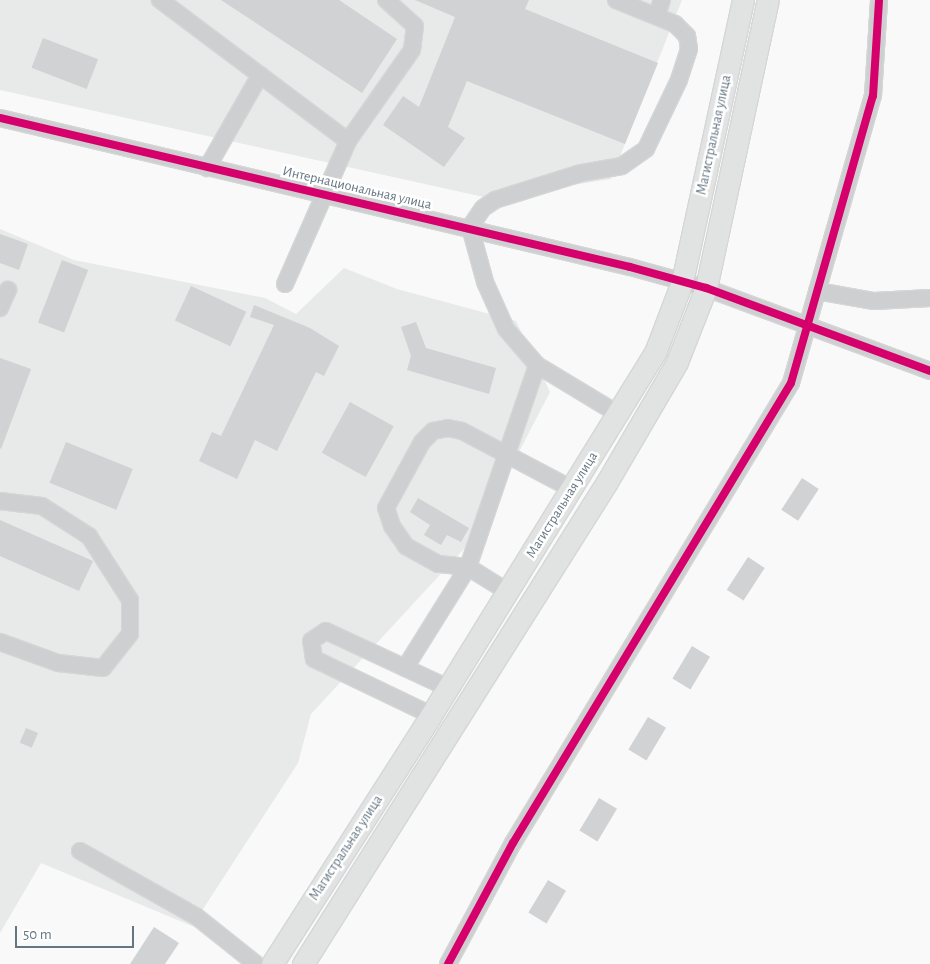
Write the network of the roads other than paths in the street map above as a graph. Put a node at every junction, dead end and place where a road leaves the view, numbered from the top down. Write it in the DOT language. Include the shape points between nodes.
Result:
graph roads {
  1 [pos="160,0"];
  2 [pos="386,0"];
  3 [pos="616,0"];
  4 [pos="743,0"];
  5 [pos="768,0"];
  6 [pos="879,0"];
  7 [pos="659,8"];
  8 [pos="260,75"];
  9 [pos="0,118"];
  10 [pos="348,140"];
  11 [pos="208,168"];
  12 [pos="326,193"];
  13 [pos="470,226"];
  14 [pos="682,282"];
  15 [pos="286,284"];
  16 [pos="706,288"];
  17 [pos="8,290"];
  18 [pos="817,291"];
  19 [pos="930,298"];
  20 [pos="0,308"];
  21 [pos="808,326"];
  22 [pos="537,365"];
  23 [pos="930,371"];
  24 [pos="618,414"];
  25 [pos="506,454"];
  26 [pos="572,489"];
  27 [pos="0,501"];
  28 [pos="468,567"];
  29 [pos="508,592"];
  30 [pos="0,642"];
  31 [pos="405,668"];
  32 [pos="448,688"];
  33 [pos="431,715"];
  34 [pos="80,852"];
  35 [pos="256,964"];
  36 [pos="272,964"];
  37 [pos="303,964"];
  38 [pos="448,964"];
  1 -- 8 [label="street"];
  2 -- 10 [label="street" via="414,26 412,50"];
  3 -- 7 [label="street"];
  4 -- 14 [label="main road, Магистральная улица"];
  5 -- 16 [label="main road, Магистральная улица"];
  6 -- 18 [label="street" via="873,96"];
  7 -- 13 [label="street" via="687,36 689,48 679,80 646,149 622,166 581,174 495,200 483,208"];
  8 -- 10 [label="street"];
  8 -- 11 [label="street"];
  9 -- 11 [label="street, Интернациональная улица"];
  10 -- 12 [label="street"];
  11 -- 12 [label="street, Интернациональная улица"];
  12 -- 13 [label="street, Интернациональная улица"];
  12 -- 15 [label="street"];
  13 -- 14 [label="street, Интернациональная улица"];
  13 -- 22 [label="street" via="485,282 506,329"];
  14 -- 16 [label="street, Интернациональная улица"];
  14 -- 24 [label="main road, Магистральная улица" via="656,350"];
  16 -- 21 [label="street, Интернациональная улица"];
  16 -- 37 [label="main road, Магистральная улица" via="678,362 607,482"];
  17 -- 20 [label="street"];
  18 -- 19 [label="street" via="874,301"];
  18 -- 21 [label="street"];
  21 -- 23 [label="street, Интернациональная улица"];
  21 -- 38 [label="street" via="791,383 513,843"];
  22 -- 24 [label="street"];
  22 -- 25 [label="street"];
  24 -- 26 [label="main road, Магистральная улица"];
  25 -- 26 [label="street"];
  25 -- 28 [label="street"];
  25 -- 28 [label="street" via="462,431 448,428 433,431 422,442 386,508 392,526 406,546 438,564"];
  26 -- 29 [label="main road, Магистральная улица"];
  27 -- 30 [label="street" via="42,506 89,536 130,600 130,634 103,668 58,663"];
  28 -- 29 [label="street"];
  28 -- 31 [label="street"];
  29 -- 32 [label="main road, Магистральная улица"];
  31 -- 32 [label="street"];
  31 -- 33 [label="street" via="326,631 314,636 309,647 314,659"];
  32 -- 33 [label="main road, Магистральная улица"];
  33 -- 36 [label="main road, Магистральная улица"];
  34 -- 35 [label="street" via="197,917"];
}
